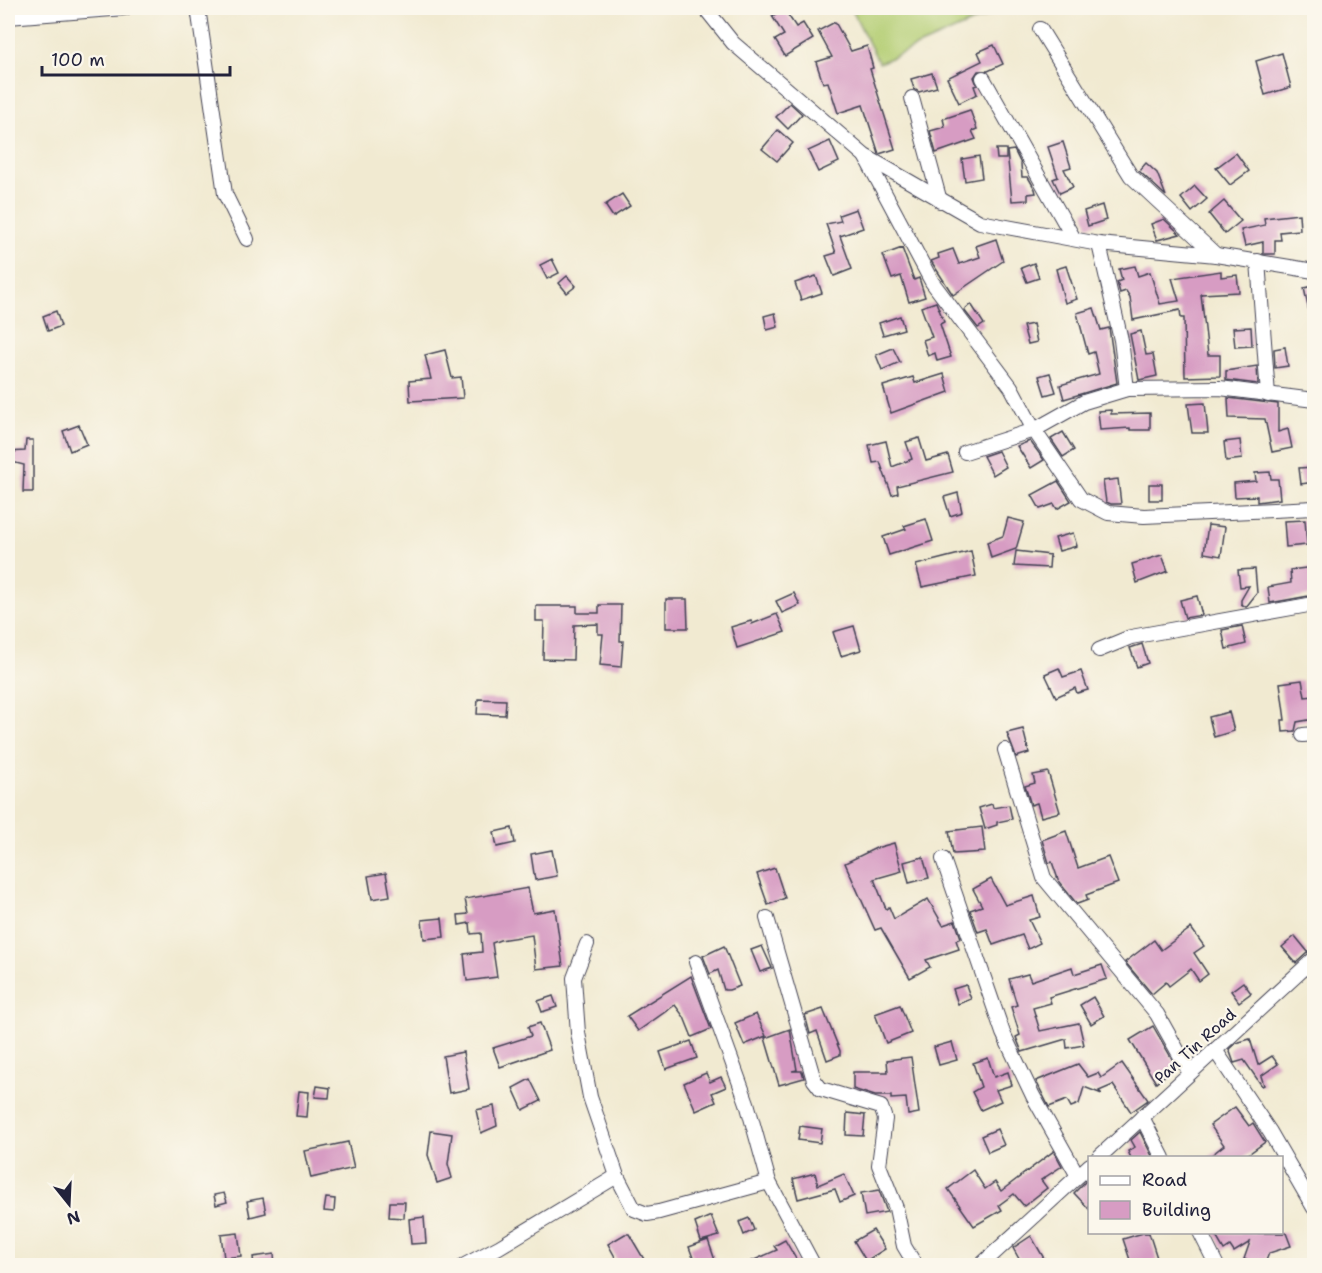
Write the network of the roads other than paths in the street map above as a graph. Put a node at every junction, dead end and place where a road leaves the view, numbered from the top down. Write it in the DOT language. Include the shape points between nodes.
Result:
graph roads {
  1 [pos="125,8"];
  2 [pos="198,8"];
  3 [pos="705,8"];
  4 [pos="8,17"];
  5 [pos="1040,29"];
  6 [pos="984,78"];
  7 [pos="912,98"];
  8 [pos="865,156"];
  9 [pos="940,201"];
  10 [pos="1074,238"];
  11 [pos="247,239"];
  12 [pos="1099,244"];
  13 [pos="1216,255"];
  14 [pos="1258,261"];
  15 [pos="1314,271"];
  16 [pos="1127,389"];
  17 [pos="1268,395"];
  18 [pos="1314,400"];
  19 [pos="1034,430"];
  20 [pos="965,452"];
  21 [pos="1314,508"];
  22 [pos="1314,604"];
  23 [pos="1099,650"];
  24 [pos="1005,750"];
  25 [pos="943,859"];
  26 [pos="768,918"];
  27 [pos="587,944"];
  28 [pos="1314,959"];
  29 [pos="696,962"];
  30 [pos="1215,1050"];
  31 [pos="1190,1073"];
  32 [pos="1142,1117"];
  33 [pos="1100,1156"];
  34 [pos="1162,1156"];
  35 [pos="1088,1166"];
  36 [pos="616,1176"];
  37 [pos="1078,1176"];
  38 [pos="769,1182"];
  39 [pos="1314,1208"];
  40 [pos="1201,1234"];
  41 [pos="463,1266"];
  42 [pos="814,1266"];
  43 [pos="916,1266"];
  44 [pos="980,1266"];
  45 [pos="1217,1266"];
  1 -- 4 [label="street"];
  2 -- 11 [label="street" via="225,194"];
  3 -- 8 [label="street" via="733,43"];
  5 -- 13 [label="street" via="1131,176"];
  6 -- 10 [label="street"];
  7 -- 9 [label="street"];
  8 -- 9 [label="street"];
  8 -- 19 [label="street" via="932,282 1011,387"];
  9 -- 10 [label="street" via="980,222"];
  10 -- 12 [label="street"];
  12 -- 13 [label="street"];
  12 -- 16 [label="street" via="1121,340"];
  13 -- 14 [label="street"];
  14 -- 15 [label="street"];
  14 -- 17 [label="street"];
  16 -- 17 [label="street" via="1220,388"];
  16 -- 19 [label="street" via="1084,402"];
  17 -- 18 [label="street"];
  19 -- 20 [label="street"];
  19 -- 21 [label="street" via="1081,499 1108,513 1144,516"];
  22 -- 23 [label="street" via="1131,637"];
  24 -- 31 [label="street" via="1044,878 1157,1014"];
  25 -- 37 [label="street" via="1003,1033"];
  26 -- 43 [label="street" via="814,1080 821,1089 881,1107 885,1119 879,1165 896,1208 904,1246"];
  27 -- 36 [label="street" via="574,978 578,1033 590,1097"];
  28 -- 30 [label="street, Pan Tin Road"];
  29 -- 38 [label="street" via="747,1102"];
  30 -- 31 [label="street, Pan Tin Road"];
  30 -- 39 [label="street" via="1270,1132"];
  31 -- 32 [label="street, Pan Tin Road"];
  32 -- 33 [label="street, Pan Tin Road"];
  32 -- 34 [label="street"];
  35 -- 37 [label="street"];
  36 -- 38 [label="street" via="634,1209 647,1214"];
  36 -- 41 [label="street"];
  37 -- 44 [label="street"];
  38 -- 42 [label="street"];
  40 -- 45 [label="street"];
}
